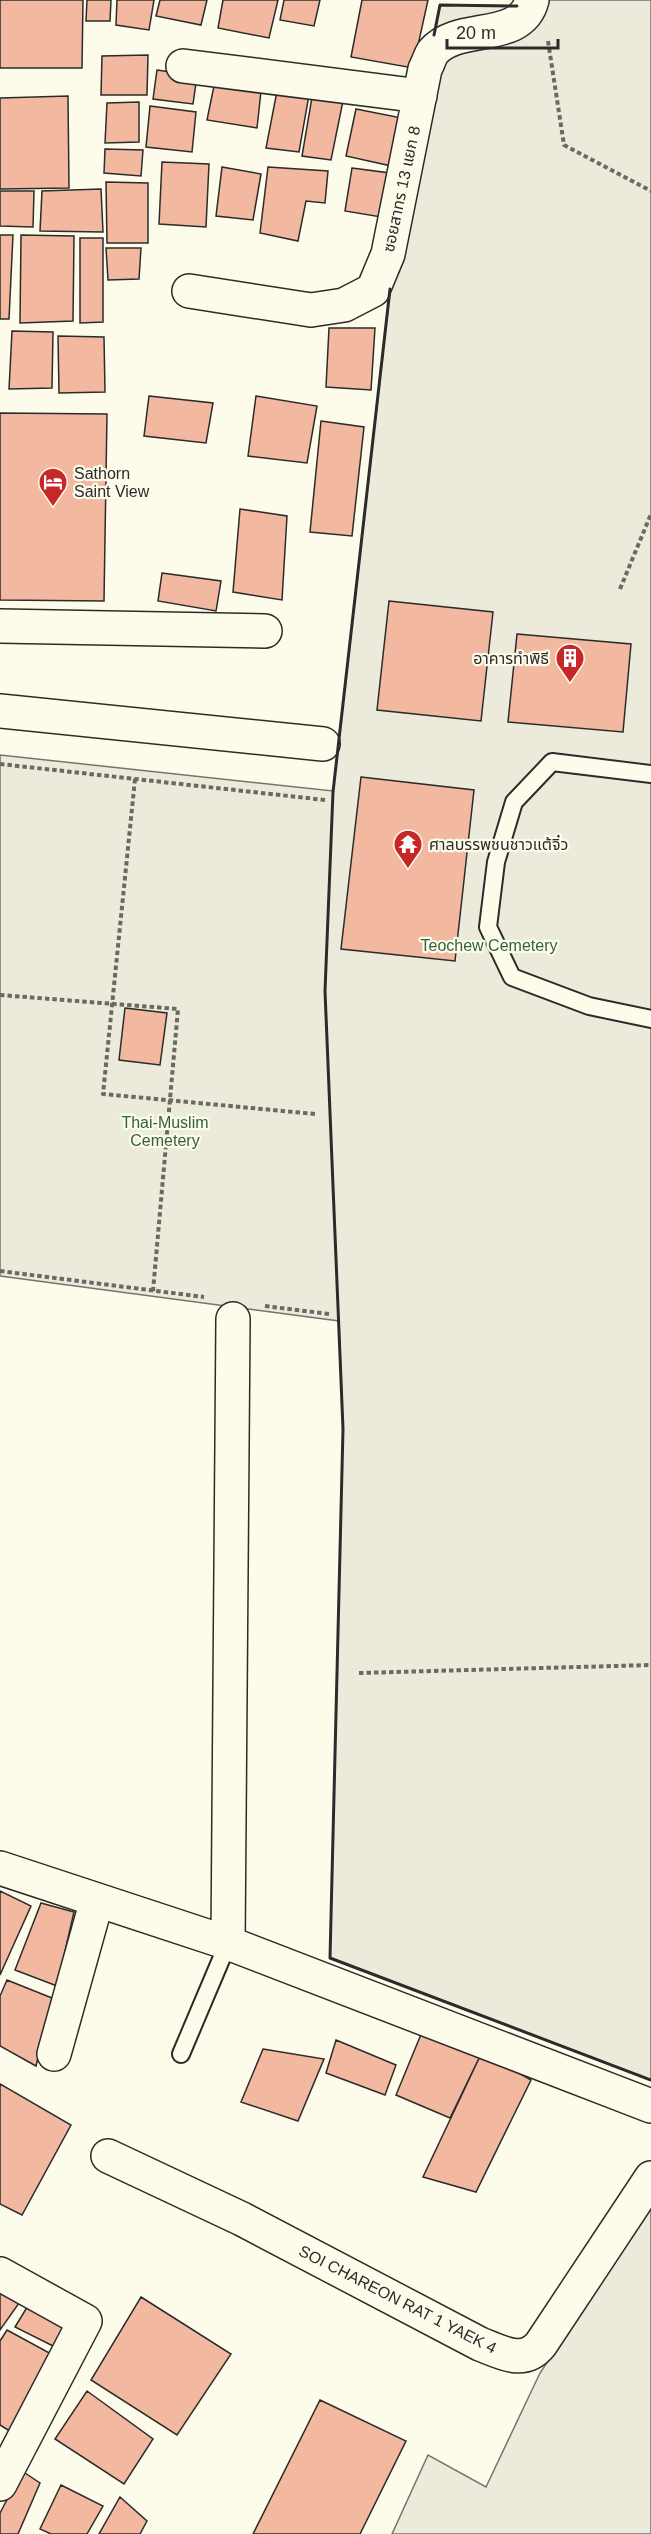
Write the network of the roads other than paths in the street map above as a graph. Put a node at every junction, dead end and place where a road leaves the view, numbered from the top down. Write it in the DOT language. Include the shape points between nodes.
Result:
graph roads {
  1 [pos="531,0"];
  2 [pos="183,66"];
  3 [pos="420,96"];
  4 [pos="189,291"];
  5 [pos="0,626"];
  6 [pos="264,631"];
  7 [pos="0,711"];
  8 [pos="324,744"];
  9 [pos="651,774"];
  10 [pos="651,1019"];
  11 [pos="235,1307"];
  12 [pos="0,1868"];
  13 [pos="97,1900"];
  14 [pos="228,1943"];
  15 [pos="54,2054"];
  16 [pos="182,2054"];
  17 [pos="651,2106"];
  18 [pos="108,2156"];
  19 [pos="651,2178"];
  20 [pos="0,2274"];
  21 [pos="0,2484"];
  1 -- 3 [label="street, ซอยสาทร 13 แยก 8" via="523,18 512,25 450,40 433,52"];
  2 -- 3 [label="street"];
  3 -- 4 [label="street, ซอยสาทร 13 แยก 8" via="388,254 373,290 344,305 310,310"];
  5 -- 6 [label="street"];
  7 -- 8 [label="street"];
  9 -- 10 [label="lane" via="552,762 514,802 496,862 488,927 512,977 589,1006"];
  11 -- 14 [label="street"];
  12 -- 13 [label="street"];
  13 -- 14 [label="street"];
  13 -- 15 [label="street"];
  14 -- 16 [label="lane"];
  14 -- 17 [label="street"];
  18 -- 19 [label="street, SOI CHAREON RAT 1 YAEK 4" via="242,2219 480,2344 522,2357 535,2352 541,2344"];
  20 -- 21 [label="street" via="86,2321"];
}
